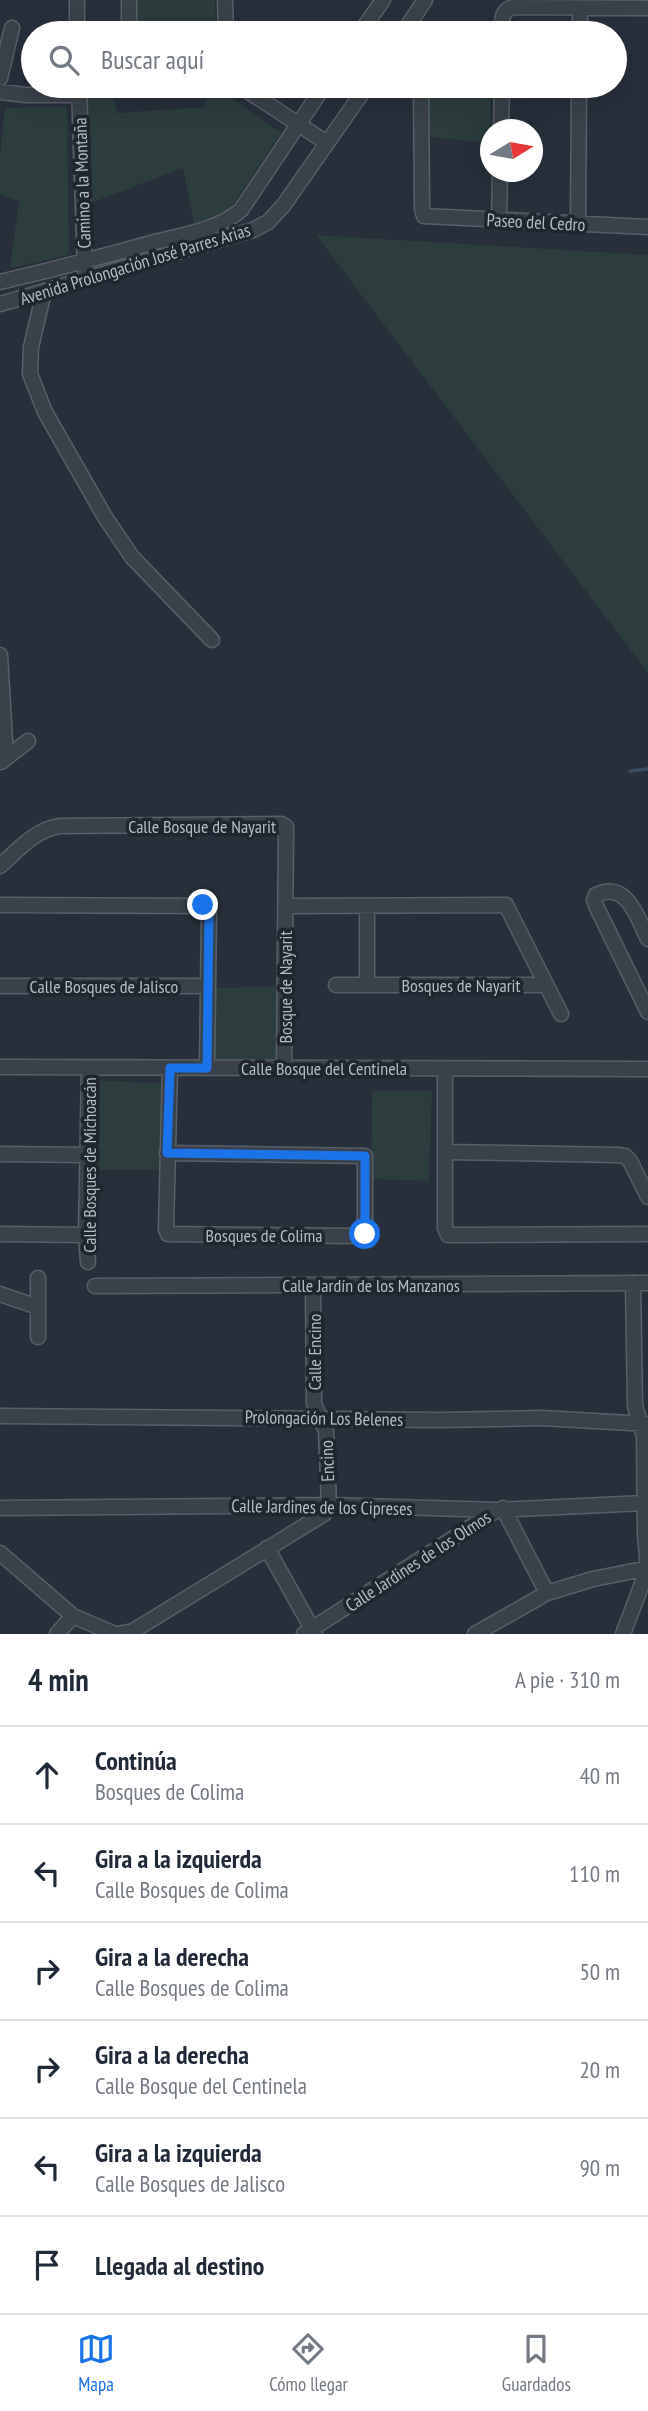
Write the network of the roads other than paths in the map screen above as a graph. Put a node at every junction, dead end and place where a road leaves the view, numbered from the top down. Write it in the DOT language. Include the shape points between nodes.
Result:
graph roads {
  1 [pos="77,0"];
  2 [pos="129,0"];
  3 [pos="225,0"];
  4 [pos="383,0"];
  5 [pos="425,0"];
  6 [pos="580,8"];
  7 [pos="648,8"];
  8 [pos="77,21"];
  9 [pos="129,21"];
  10 [pos="226,21"];
  11 [pos="369,21"];
  12 [pos="411,21"];
  13 [pos="502,21"];
  14 [pos="580,21"];
  15 [pos="12,28"];
  16 [pos="0,78"];
  17 [pos="0,92"];
  18 [pos="21,95"];
  19 [pos="79,98"];
  20 [pos="258,98"];
  21 [pos="316,98"];
  22 [pos="359,98"];
  23 [pos="421,98"];
  24 [pos="502,98"];
  25 [pos="579,98"];
  26 [pos="501,119"];
  27 [pos="298,124"];
  28 [pos="327,143"];
  29 [pos="500,182"];
  30 [pos="241,211"];
  31 [pos="499,220"];
  32 [pos="578,225"];
  33 [pos="648,227"];
  34 [pos="253,230"];
  35 [pos="84,263"];
  36 [pos="87,279"];
  37 [pos="0,282"];
  38 [pos="44,292"];
  39 [pos="0,304"];
  40 [pos="212,640"];
  41 [pos="0,655"];
  42 [pos="27,741"];
  43 [pos="3,760"];
  44 [pos="0,866"];
  45 [pos="0,905"];
  46 [pos="286,906"];
  47 [pos="367,906"];
  48 [pos="648,939"];
  49 [pos="335,985"];
  50 [pos="366,985"];
  51 [pos="545,985"];
  52 [pos="0,986"];
  53 [pos="208,986"];
  54 [pos="648,1012"];
  55 [pos="561,1014"];
  56 [pos="0,1067"];
  57 [pos="89,1068"];
  58 [pos="170,1068"];
  59 [pos="207,1068"];
  60 [pos="284,1068"];
  61 [pos="445,1069"];
  62 [pos="648,1069"];
  63 [pos="446,1152"];
  64 [pos="167,1153"];
  65 [pos="0,1154"];
  66 [pos="88,1156"];
  67 [pos="648,1197"];
  68 [pos="0,1234"];
  69 [pos="648,1234"];
  70 [pos="86,1235"];
  71 [pos="89,1262"];
  72 [pos="38,1278"];
  73 [pos="633,1283"];
  74 [pos="648,1283"];
  75 [pos="313,1285"];
  76 [pos="95,1286"];
  77 [pos="0,1294"];
  78 [pos="38,1307"];
  79 [pos="38,1337"];
  80 [pos="0,1416"];
  81 [pos="320,1418"];
  82 [pos="644,1424"];
  83 [pos="645,1503"];
  84 [pos="329,1505"];
  85 [pos="0,1508"];
  86 [pos="500,1509"];
  87 [pos="267,1548"];
  88 [pos="0,1553"];
  89 [pos="648,1568"];
  90 [pos="547,1593"];
  91 [pos="73,1616"];
  92 [pos="310,1633"];
  93 [pos="57,1634"];
  94 [pos="116,1634"];
  95 [pos="475,1634"];
  96 [pos="623,1634"];
  1 -- 8 [label="street"];
  2 -- 9 [label="street"];
  3 -- 10 [label="street"];
  4 -- 11 [label="street"];
  5 -- 12 [label="street"];
  6 -- 7 [label="street"];
  6 -- 13 [label="street" via="507,9"];
  6 -- 14 [label="street"];
  15 -- 16 [label="street"];
  17 -- 18 [label="street"];
  19 -- 35 [label="street, Camino a la Montaña"];
  20 -- 27 [label="street"];
  21 -- 27 [label="street, Avenida Prolongación José Parres Arias"];
  22 -- 28 [label="street, Avenida Prolongación José Parres Arias"];
  23 -- 31 [label="street, Paseo del Cedro" via="424,216"];
  24 -- 26 [label="street"];
  25 -- 32 [label="street"];
  27 -- 28 [label="street"];
  27 -- 30 [label="street, Avenida Prolongación José Parres Arias"];
  28 -- 34 [label="street, Avenida Prolongación José Parres Arias" via="283,206"];
  29 -- 31 [label="street"];
  30 -- 34 [label="street"];
  30 -- 35 [label="street, Avenida Prolongación José Parres Arias" via="205,229"];
  31 -- 32 [label="street, Paseo del Cedro"];
  32 -- 33 [label="street, Paseo del Cedro"];
  34 -- 36 [label="street, Avenida Prolongación José Parres Arias"];
  35 -- 36 [label="street, Camino a la Montaña"];
  35 -- 37 [label="street, Avenida Prolongación José Parres Arias"];
  36 -- 38 [label="street, Avenida Prolongación José Parres Arias"];
  38 -- 39 [label="street, Avenida Prolongación José Parres Arias"];
  38 -- 40 [label="street" via="31,347 30,374 45,412 132,557"];
  41 -- 43 [label="street"];
  42 -- 43 [label="street"];
  44 -- 46 [label="street, Calle Bosque de Nayarit" via="38,833 60,825 281,824 287,832"];
  45 -- 53 [label="street" via="203,905 209,911"];
  46 -- 47 [label="street"];
  46 -- 60 [label="street, Bosque de Nayarit"];
  47 -- 50 [label="street"];
  47 -- 51 [label="street, Bosques de Nayarit" via="506,905"];
  48 -- 54 [label="street" via="624,896 614,891 596,895 597,908"];
  49 -- 50 [label="street, Bosques de Nayarit"];
  50 -- 51 [label="street, Bosques de Nayarit"];
  51 -- 55 [label="street"];
  52 -- 53 [label="street, Calle Bosques de Jalisco"];
  53 -- 59 [label="street"];
  56 -- 57 [label="street, Calle Bosque del Centinela"];
  57 -- 58 [label="street, Calle Bosque del Centinela"];
  57 -- 66 [label="street, Calle Bosques de Michoacán"];
  58 -- 59 [label="street, Calle Bosque del Centinela"];
  58 -- 64 [label="street"];
  59 -- 60 [label="street, Calle Bosque del Centinela"];
  60 -- 61 [label="street, Calle Bosque del Centinela"];
  61 -- 62 [label="street, Calle Bosque del Centinela"];
  61 -- 63 [label="street"];
  63 -- 67 [label="street" via="625,1156"];
  63 -- 69 [label="street" via="444,1228 448,1235"];
  64 -- 64 [label="street, Bosques de Colima" via="168,1234 365,1234 365,1156"];
  65 -- 66 [label="street"];
  66 -- 70 [label="street, Calle Bosques de Michoacán"];
  68 -- 70 [label="street"];
  70 -- 71 [label="street, Calle Bosques de Michoacán"];
  72 -- 78 [label="street"];
  73 -- 74 [label="street, Calle Jardín de los Manzanos"];
  73 -- 75 [label="street, Calle Jardín de los Manzanos"];
  73 -- 82 [label="street" via="635,1406"];
  75 -- 76 [label="street, Calle Jardín de los Manzanos"];
  75 -- 81 [label="street, Calle Encino" via="314,1405"];
  77 -- 78 [label="street"];
  78 -- 79 [label="street"];
  80 -- 81 [label="street, Prolongación Los Belenes"];
  81 -- 82 [label="street, Prolongación Los Belenes" via="542,1418"];
  81 -- 84 [label="street, Encino" via="326,1431"];
  82 -- 83 [label="street"];
  83 -- 86 [label="street, Calle Jardines de los Cipreses"];
  83 -- 89 [label="street"];
  84 -- 85 [label="street, Calle Jardines de los Cipreses"];
  84 -- 86 [label="street, Calle Jardines de los Cipreses"];
  84 -- 87 [label="street" via="324,1514"];
  86 -- 90 [label="street"];
  86 -- 92 [label="street, Calle Jardines de los Olmos"];
  87 -- 92 [label="street"];
  87 -- 94 [label="street" via="133,1631"];
  88 -- 91 [label="street"];
  89 -- 90 [label="street"];
  89 -- 96 [label="street"];
  90 -- 95 [label="street"];
  91 -- 93 [label="street"];
  91 -- 94 [label="street"];
}
